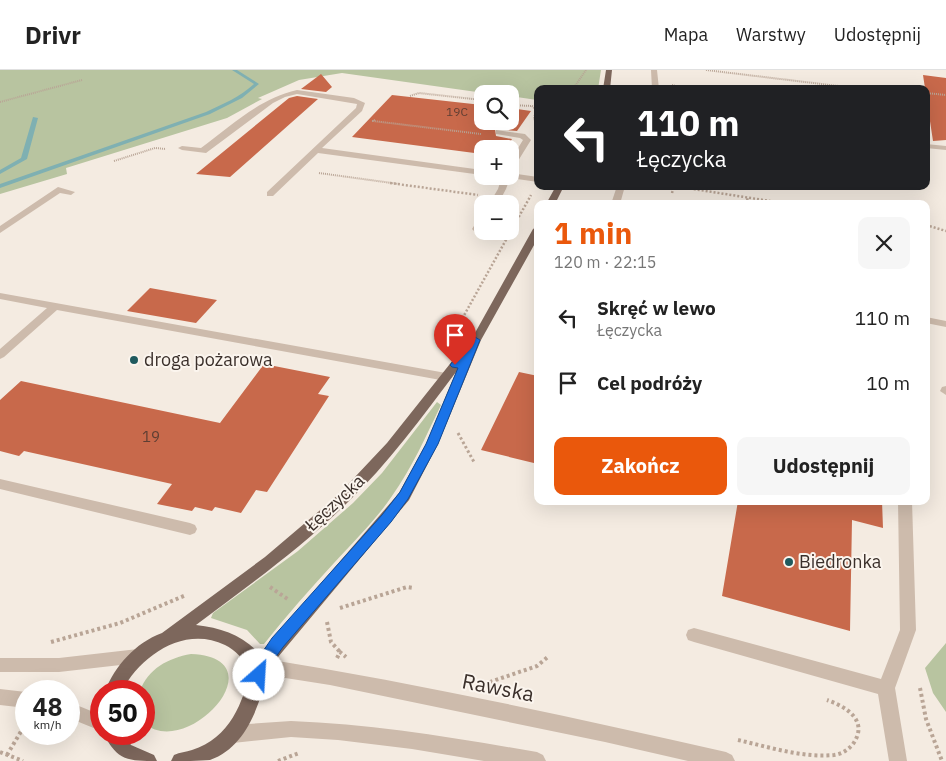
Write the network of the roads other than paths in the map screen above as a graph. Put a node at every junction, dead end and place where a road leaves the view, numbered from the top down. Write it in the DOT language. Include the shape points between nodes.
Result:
graph roads {
  1 [pos="609,70"];
  2 [pos="654,70"];
  3 [pos="607,85"];
  4 [pos="656,85"];
  5 [pos="499,132"];
  6 [pos="930,146"];
  7 [pos="182,148"];
  8 [pos="946,148"];
  9 [pos="316,150"];
  10 [pos="519,153"];
  11 [pos="474,172"];
  12 [pos="519,178"];
  13 [pos="534,182"];
  14 [pos="71,192"];
  15 [pos="270,194"];
  16 [pos="0,230"];
  17 [pos="534,236"];
  18 [pos="0,296"];
  19 [pos="55,306"];
  20 [pos="930,321"];
  21 [pos="946,324"];
  22 [pos="475,340"];
  23 [pos="0,354"];
  24 [pos="446,377"];
  25 [pos="0,484"];
  26 [pos="905,505"];
  27 [pos="190,529"];
  28 [pos="694,635"];
  29 [pos="168,637"];
  30 [pos="138,656"];
  31 [pos="0,665"];
  32 [pos="260,666"];
  33 [pos="119,680"];
  34 [pos="886,688"];
  35 [pos="0,697"];
  36 [pos="15,699"];
  37 [pos="233,734"];
  38 [pos="120,745"];
  39 [pos="215,753"];
  40 [pos="127,756"];
  41 [pos="148,761"];
  42 [pos="180,761"];
  43 [pos="537,761"];
  44 [pos="726,761"];
  45 [pos="898,761"];
  1 -- 3 [label="main road"];
  2 -- 4 [label="street"];
  5 -- 10 [label="street" via="527,140"];
  6 -- 8 [label="street"];
  7 -- 9 [label="street" via="203,151 270,101 286,94 297,92 347,98 361,103 359,110"];
  9 -- 11 [label="street"];
  9 -- 15 [label="street"];
  12 -- 13 [label="street"];
  14 -- 16 [label="street" via="58,190"];
  17 -- 22 [label="main road, Łęczycka"];
  18 -- 19 [label="street"];
  19 -- 23 [label="street"];
  19 -- 24 [label="street"];
  20 -- 21 [label="street"];
  22 -- 24 [label="main road, Łęczycka"];
  22 -- 32 [label="main road, Łęczycka" via="432,444 404,496"];
  24 -- 29 [label="main road, Łęczycka" via="364,477 316,523"];
  25 -- 27 [label="street"];
  26 -- 34 [label="street" via="908,630"];
  28 -- 34 [label="street"];
  29 -- 30 [label="main road"];
  29 -- 32 [label="main road" via="194,631 214,634 245,649"];
  30 -- 31 [label="street" via="59,665"];
  30 -- 33 [label="main road"];
  32 -- 37 [label="main road" via="254,692"];
  32 -- 44 [label="street, Rawska" via="330,677 605,733"];
  34 -- 45 [label="street"];
  35 -- 36 [label="street"];
  37 -- 39 [label="main road"];
  37 -- 43 [label="street" via="291,729 338,731"];
  38 -- 40 [label="main road"];
  39 -- 42 [label="main road"];
  40 -- 41 [label="main road"];
}
